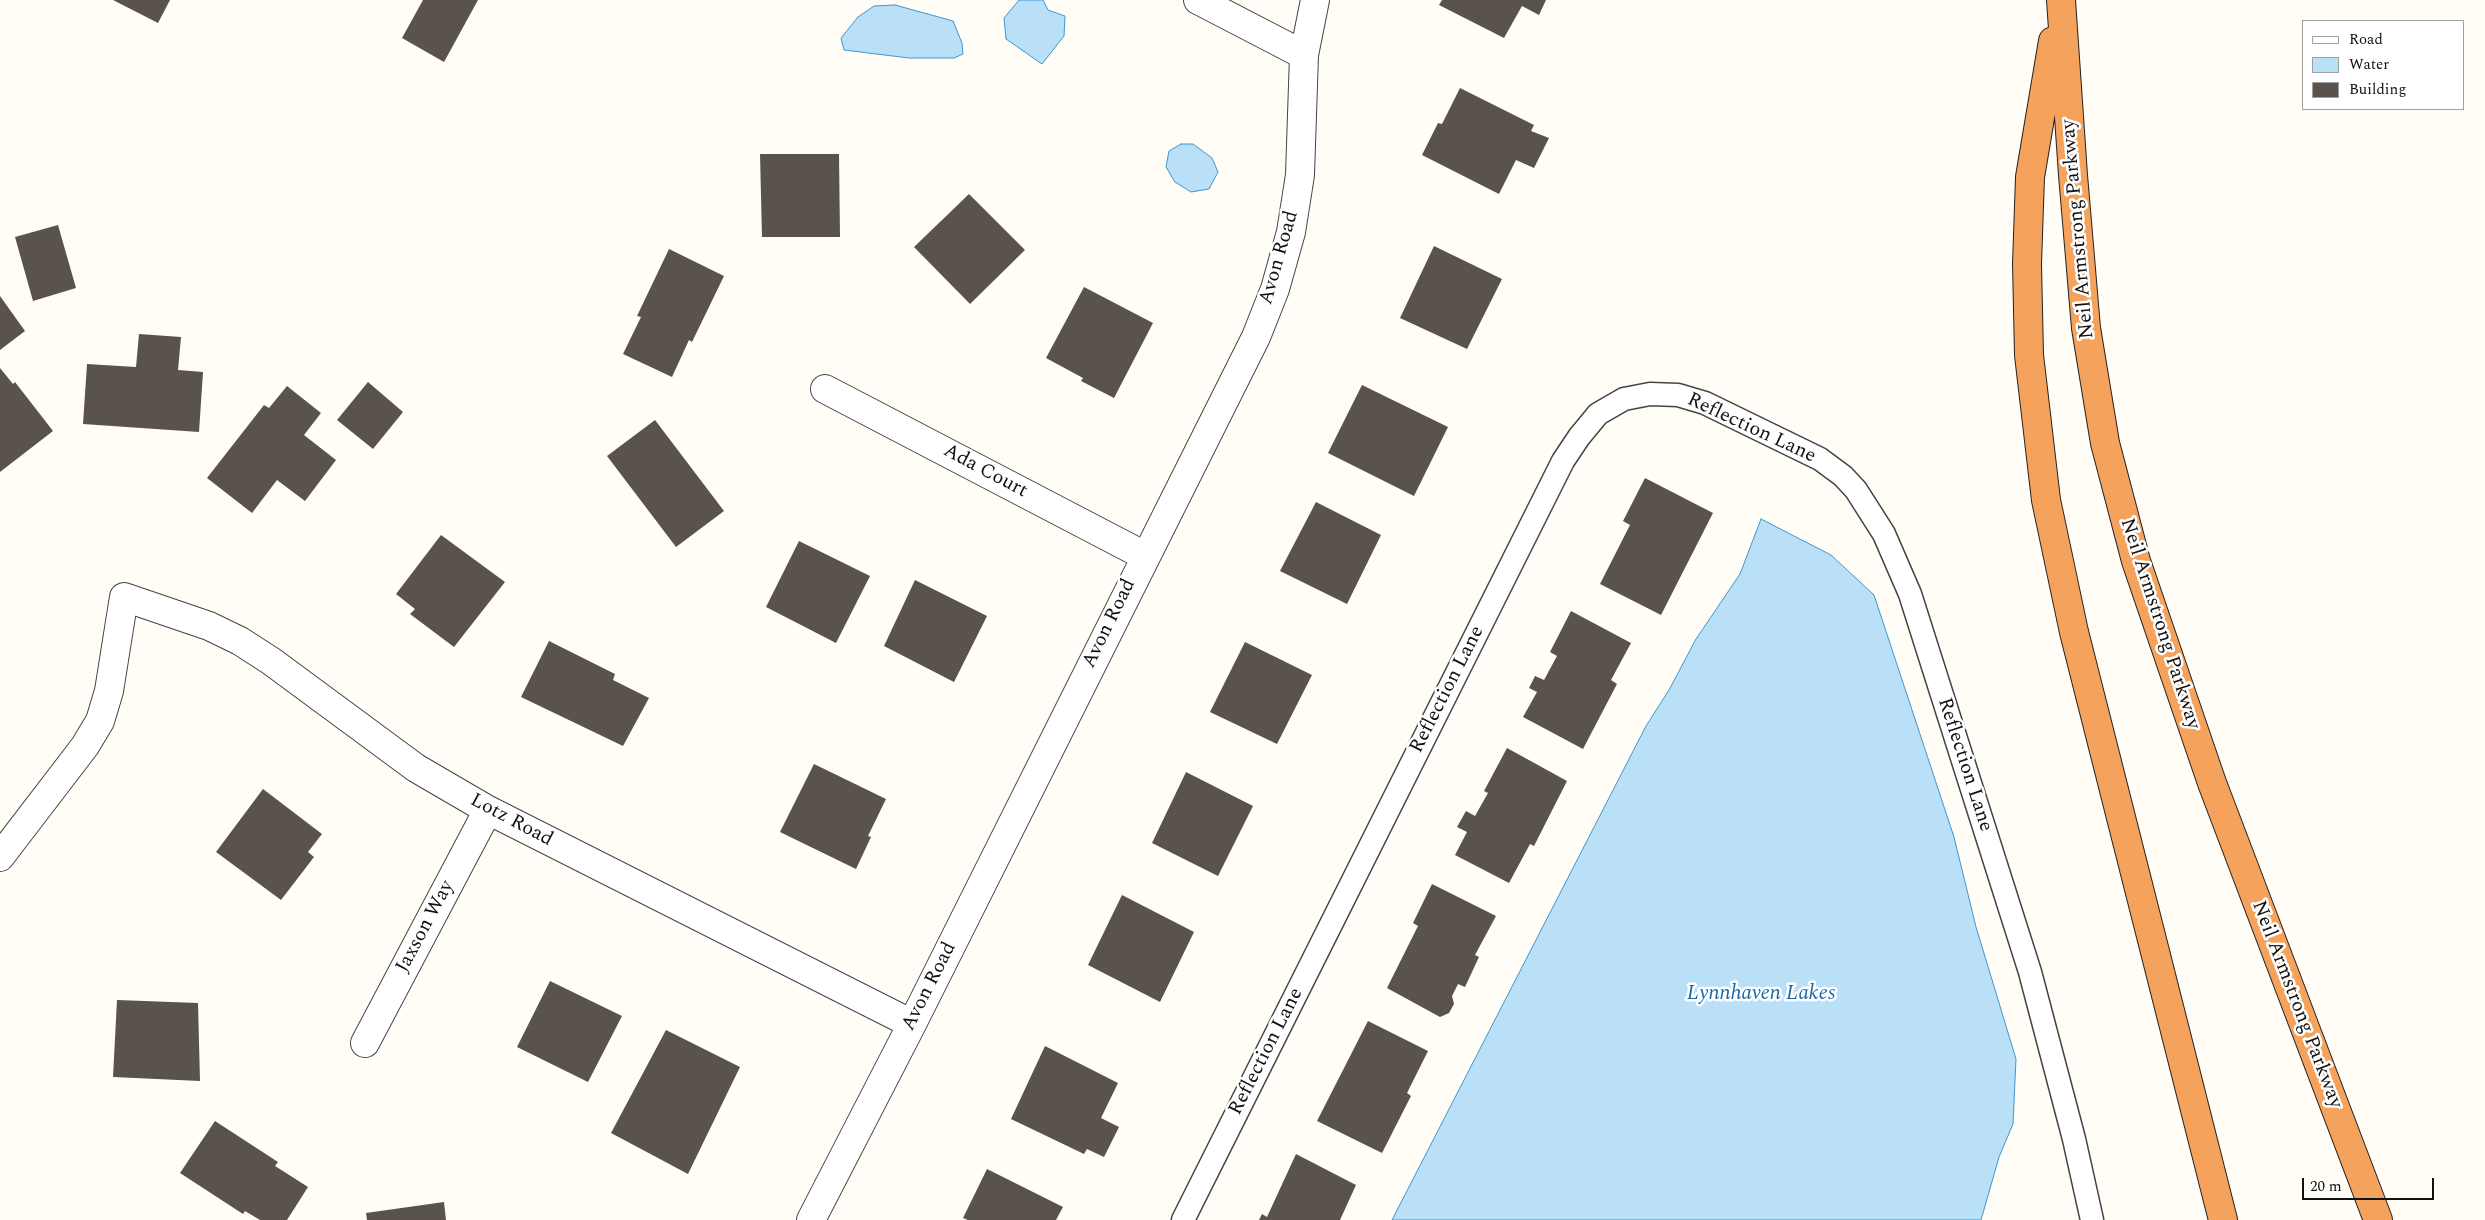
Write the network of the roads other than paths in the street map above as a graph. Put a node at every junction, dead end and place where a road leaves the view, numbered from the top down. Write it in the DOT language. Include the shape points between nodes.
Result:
graph roads {
  1 [pos="1198,0"];
  2 [pos="1315,0"];
  3 [pos="2061,0"];
  4 [pos="1304,55"];
  5 [pos="825,388"];
  6 [pos="1144,556"];
  7 [pos="488,810"];
  8 [pos="0,857"];
  9 [pos="912,1024"];
  10 [pos="365,1043"];
  11 [pos="811,1220"];
  12 [pos="1183,1220"];
  13 [pos="2092,1220"];
  14 [pos="2223,1220"];
  15 [pos="2378,1220"];
  1 -- 4 [label="street"];
  2 -- 4 [label="street, Avon Road"];
  3 -- 14 [label="highway" via="2030,177 2026,264 2029,355 2046,500 2074,632"];
  3 -- 15 [label="highway, Neil Armstrong Parkway" via="2086,328 2105,443 2136,560 2212,783"];
  4 -- 6 [label="street, Avon Road" via="1300,175 1291,232 1275,289 1256,337"];
  5 -- 6 [label="street, Ada Court"];
  6 -- 9 [label="street, Avon Road"];
  7 -- 8 [label="street, Lotz Road" via="416,768 240,640 124,597 109,691 100,721 85,746"];
  7 -- 9 [label="street, Lotz Road"];
  7 -- 10 [label="street, Jaxson Way"];
  9 -- 11 [label="street, Avon Road"];
  12 -- 13 [label="lane, Reflection Lane" via="1563,461 1598,414 1624,399 1650,394 1678,395 1705,403 1820,459 1856,490 1884,534 1910,594 2030,972"];
}
